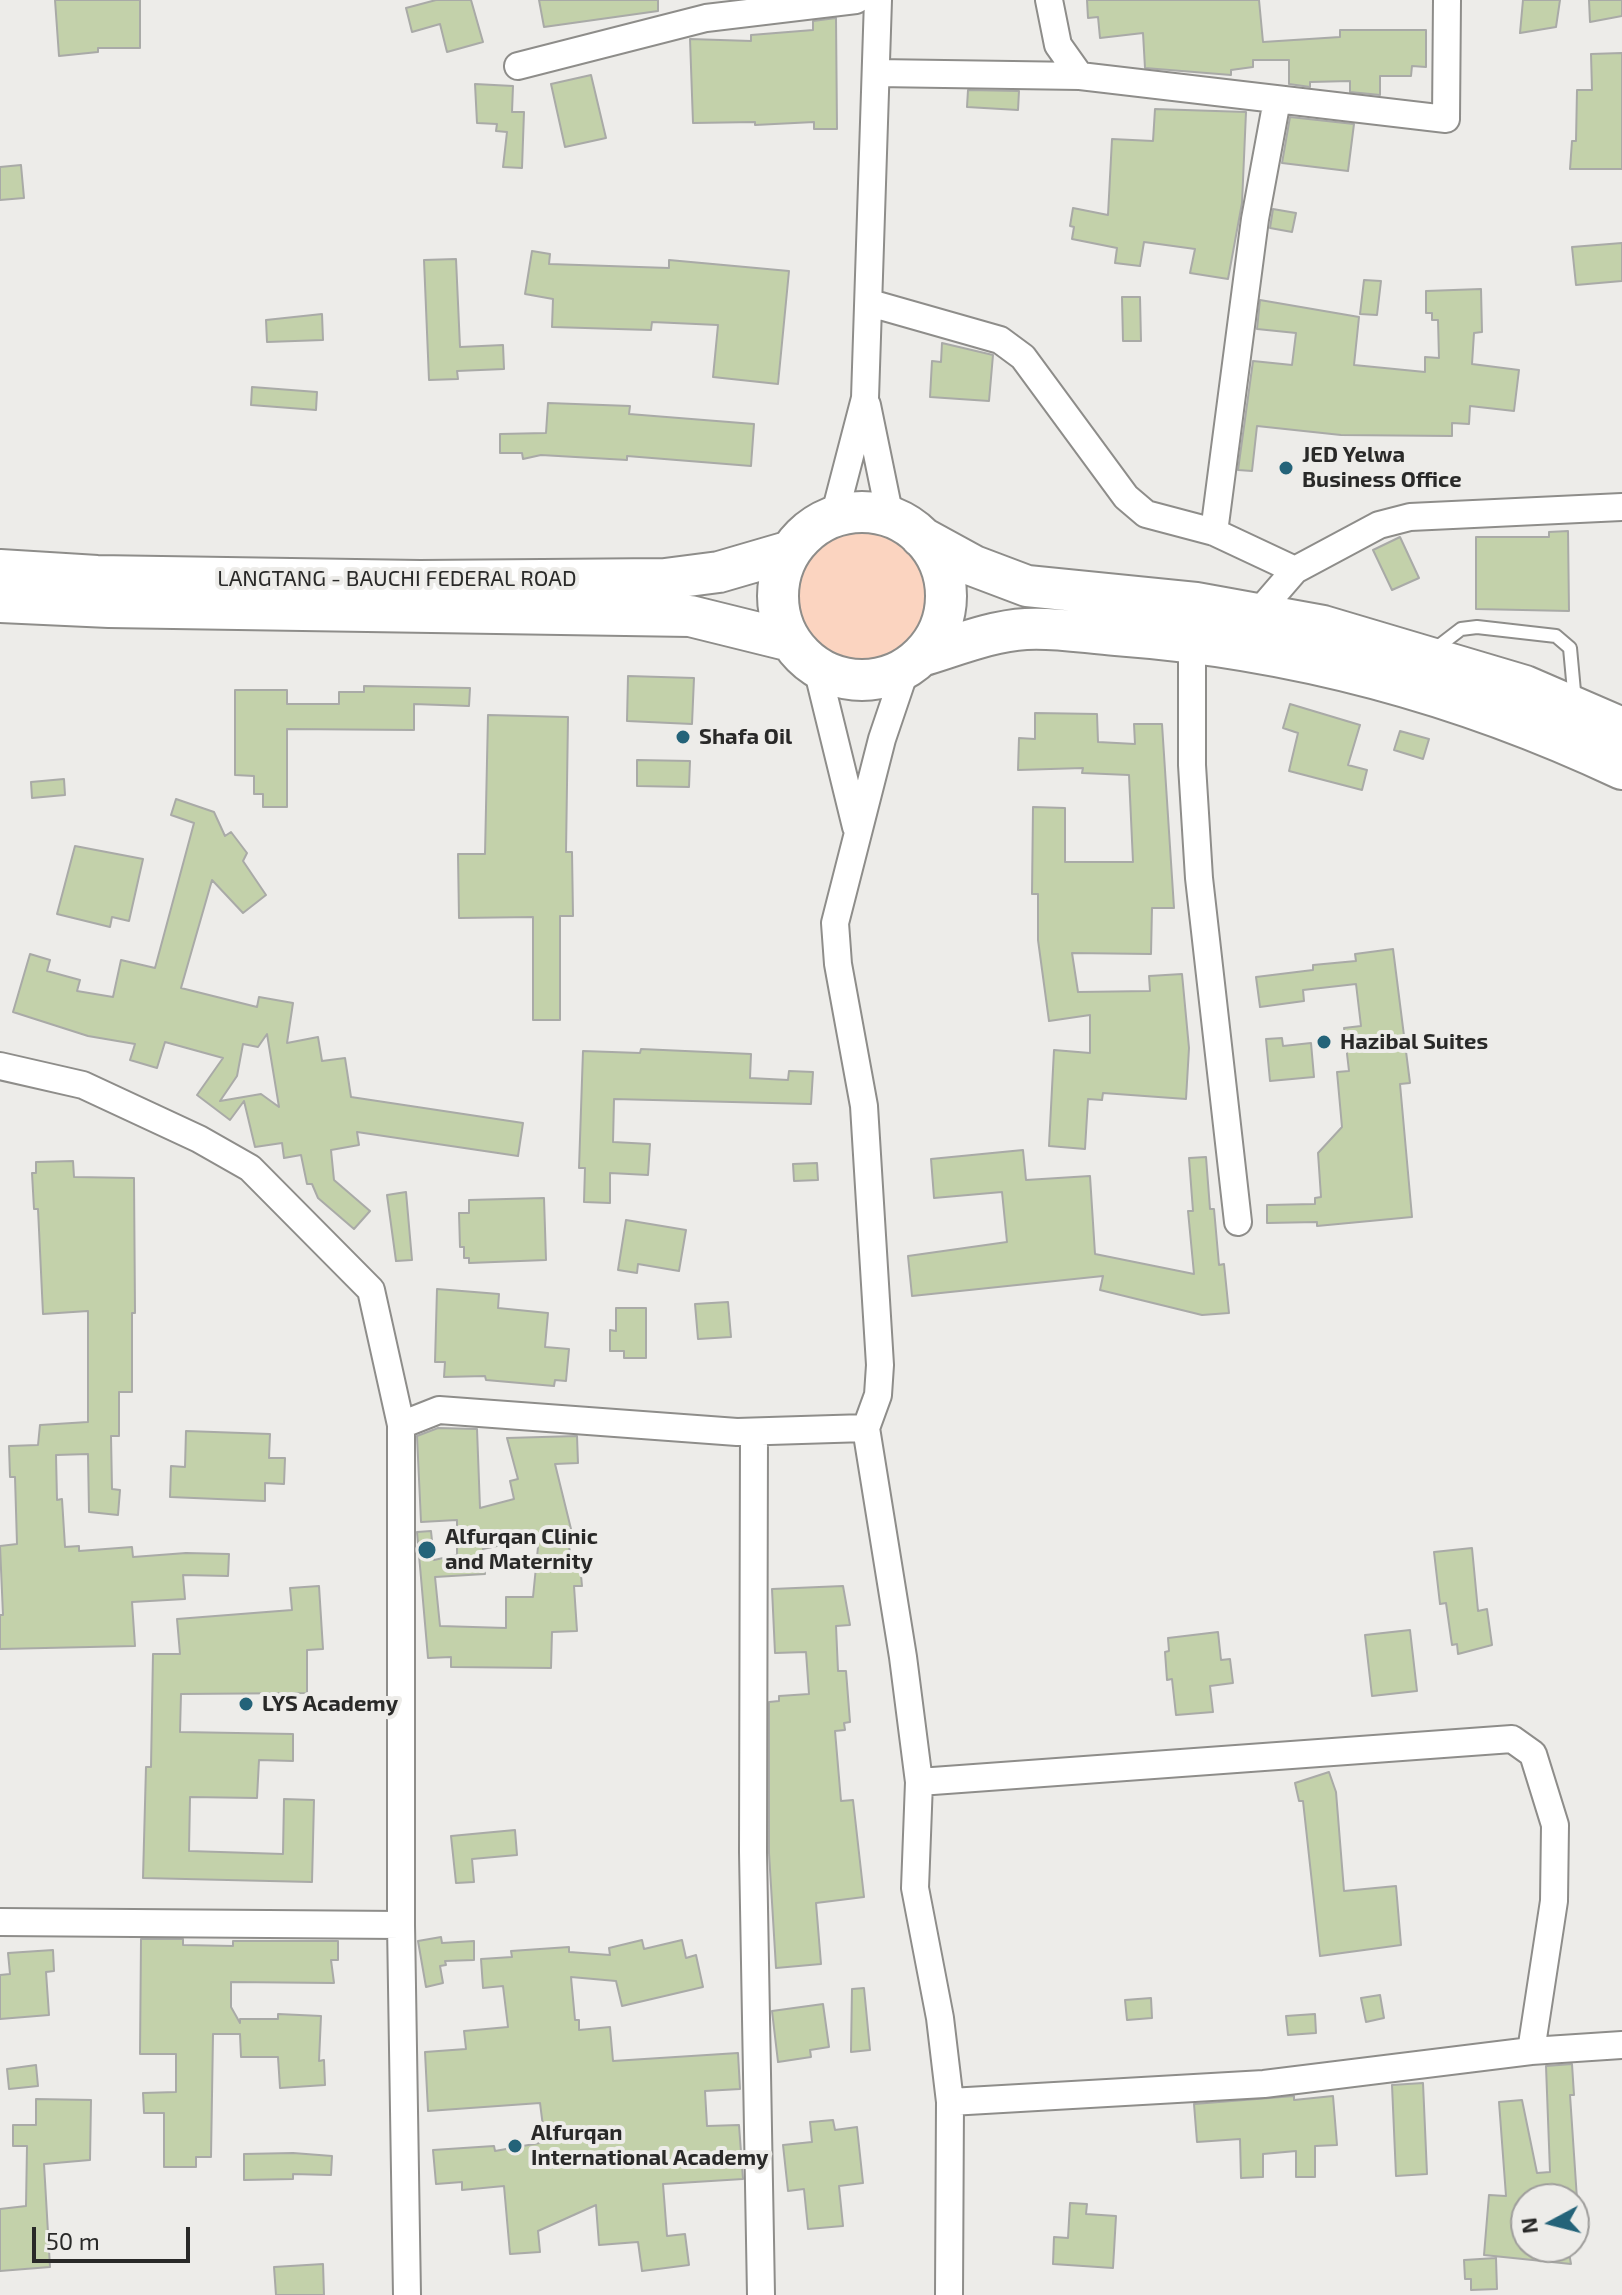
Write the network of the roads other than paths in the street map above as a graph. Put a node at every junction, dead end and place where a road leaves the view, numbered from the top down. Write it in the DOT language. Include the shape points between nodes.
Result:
graph roads {
  1 [pos="856,0"];
  2 [pos="878,0"];
  3 [pos="1049,0"];
  4 [pos="1447,0"];
  5 [pos="518,66"];
  6 [pos="877,73"];
  7 [pos="1080,76"];
  8 [pos="1277,100"];
  9 [pos="870,303"];
  10 [pos="865,398"];
  11 [pos="1621,501"];
  12 [pos="834,517"];
  13 [pos="905,527"];
  14 [pos="1214,532"];
  15 [pos="791,551"];
  16 [pos="0,570"];
  17 [pos="1295,570"];
  18 [pos="0,602"];
  19 [pos="1257,614"];
  20 [pos="1192,641"];
  21 [pos="804,654"];
  22 [pos="1428,655"];
  23 [pos="913,662"];
  24 [pos="1575,705"];
  25 [pos="1622,728"];
  26 [pos="1622,769"];
  27 [pos="858,833"];
  28 [pos="0,1066"];
  29 [pos="1238,1222"];
  30 [pos="401,1425"];
  31 [pos="866,1428"];
  32 [pos="754,1432"];
  33 [pos="919,1782"];
  34 [pos="0,1922"];
  35 [pos="401,1925"];
  36 [pos="1622,2045"];
  37 [pos="1531,2051"];
  38 [pos="950,2102"];
  39 [pos="407,2295"];
  40 [pos="761,2295"];
  41 [pos="949,2295"];
  1 -- 5 [label="street" via="706,18"];
  2 -- 6 [label="street"];
  3 -- 7 [label="street" via="1058,45"];
  4 -- 8 [label="street" via="1446,119"];
  6 -- 7 [label="street"];
  6 -- 9 [label="street"];
  7 -- 8 [label="street"];
  8 -- 14 [label="street" via="1255,219"];
  9 -- 10 [label="street"];
  9 -- 14 [label="street" via="1000,340 1023,357 1126,497 1146,514"];
  10 -- 12 [label="street"];
  10 -- 13 [label="street"];
  11 -- 17 [label="street" via="1410,517 1379,525"];
  12 -- 13 [label="main road" via="852,512"];
  12 -- 15 [label="main road" via="817,525"];
  13 -- 19 [label="main road" via="974,566 1027,586"];
  13 -- 23 [label="main road" via="941,569 945,606 932,642"];
  14 -- 17 [label="street"];
  15 -- 16 [label="main road, LANGTANG - BAUCHI FEDERAL ROAD" via="719,572 665,579 374,581"];
  15 -- 21 [label="main road" via="778,587 778,606"];
  17 -- 19 [label="street"];
  18 -- 21 [label="main road, LANGTANG - BAUCHI FEDERAL ROAD" via="690,616"];
  19 -- 22 [label="main road"];
  20 -- 23 [label="main road" via="1027,629 995,633"];
  20 -- 26 [label="main road" via="1315,663 1417,691 1513,721"];
  20 -- 29 [label="street" via="1199,878"];
  21 -- 23 [label="main road" via="852,680 889,676"];
  21 -- 27 [label="street"];
  22 -- 24 [label="main road"];
  22 -- 24 [label="lane" via="1461,629 1556,636 1570,648"];
  23 -- 27 [label="street" via="882,739"];
  24 -- 25 [label="main road"];
  27 -- 31 [label="street" via="835,923 864,1106 880,1365 878,1395"];
  28 -- 30 [label="street" via="83,1085 250,1168 371,1290"];
  30 -- 32 [label="street" via="439,1410"];
  30 -- 35 [label="street"];
  31 -- 32 [label="street"];
  31 -- 33 [label="street"];
  32 -- 40 [label="street" via="753,1852"];
  33 -- 37 [label="street" via="1512,1739 1533,1754 1555,1825 1554,1901"];
  33 -- 38 [label="street" via="915,1888"];
  34 -- 35 [label="street"];
  35 -- 39 [label="street"];
  36 -- 37 [label="street"];
  37 -- 38 [label="street" via="1264,2084"];
  38 -- 41 [label="street"];
}
